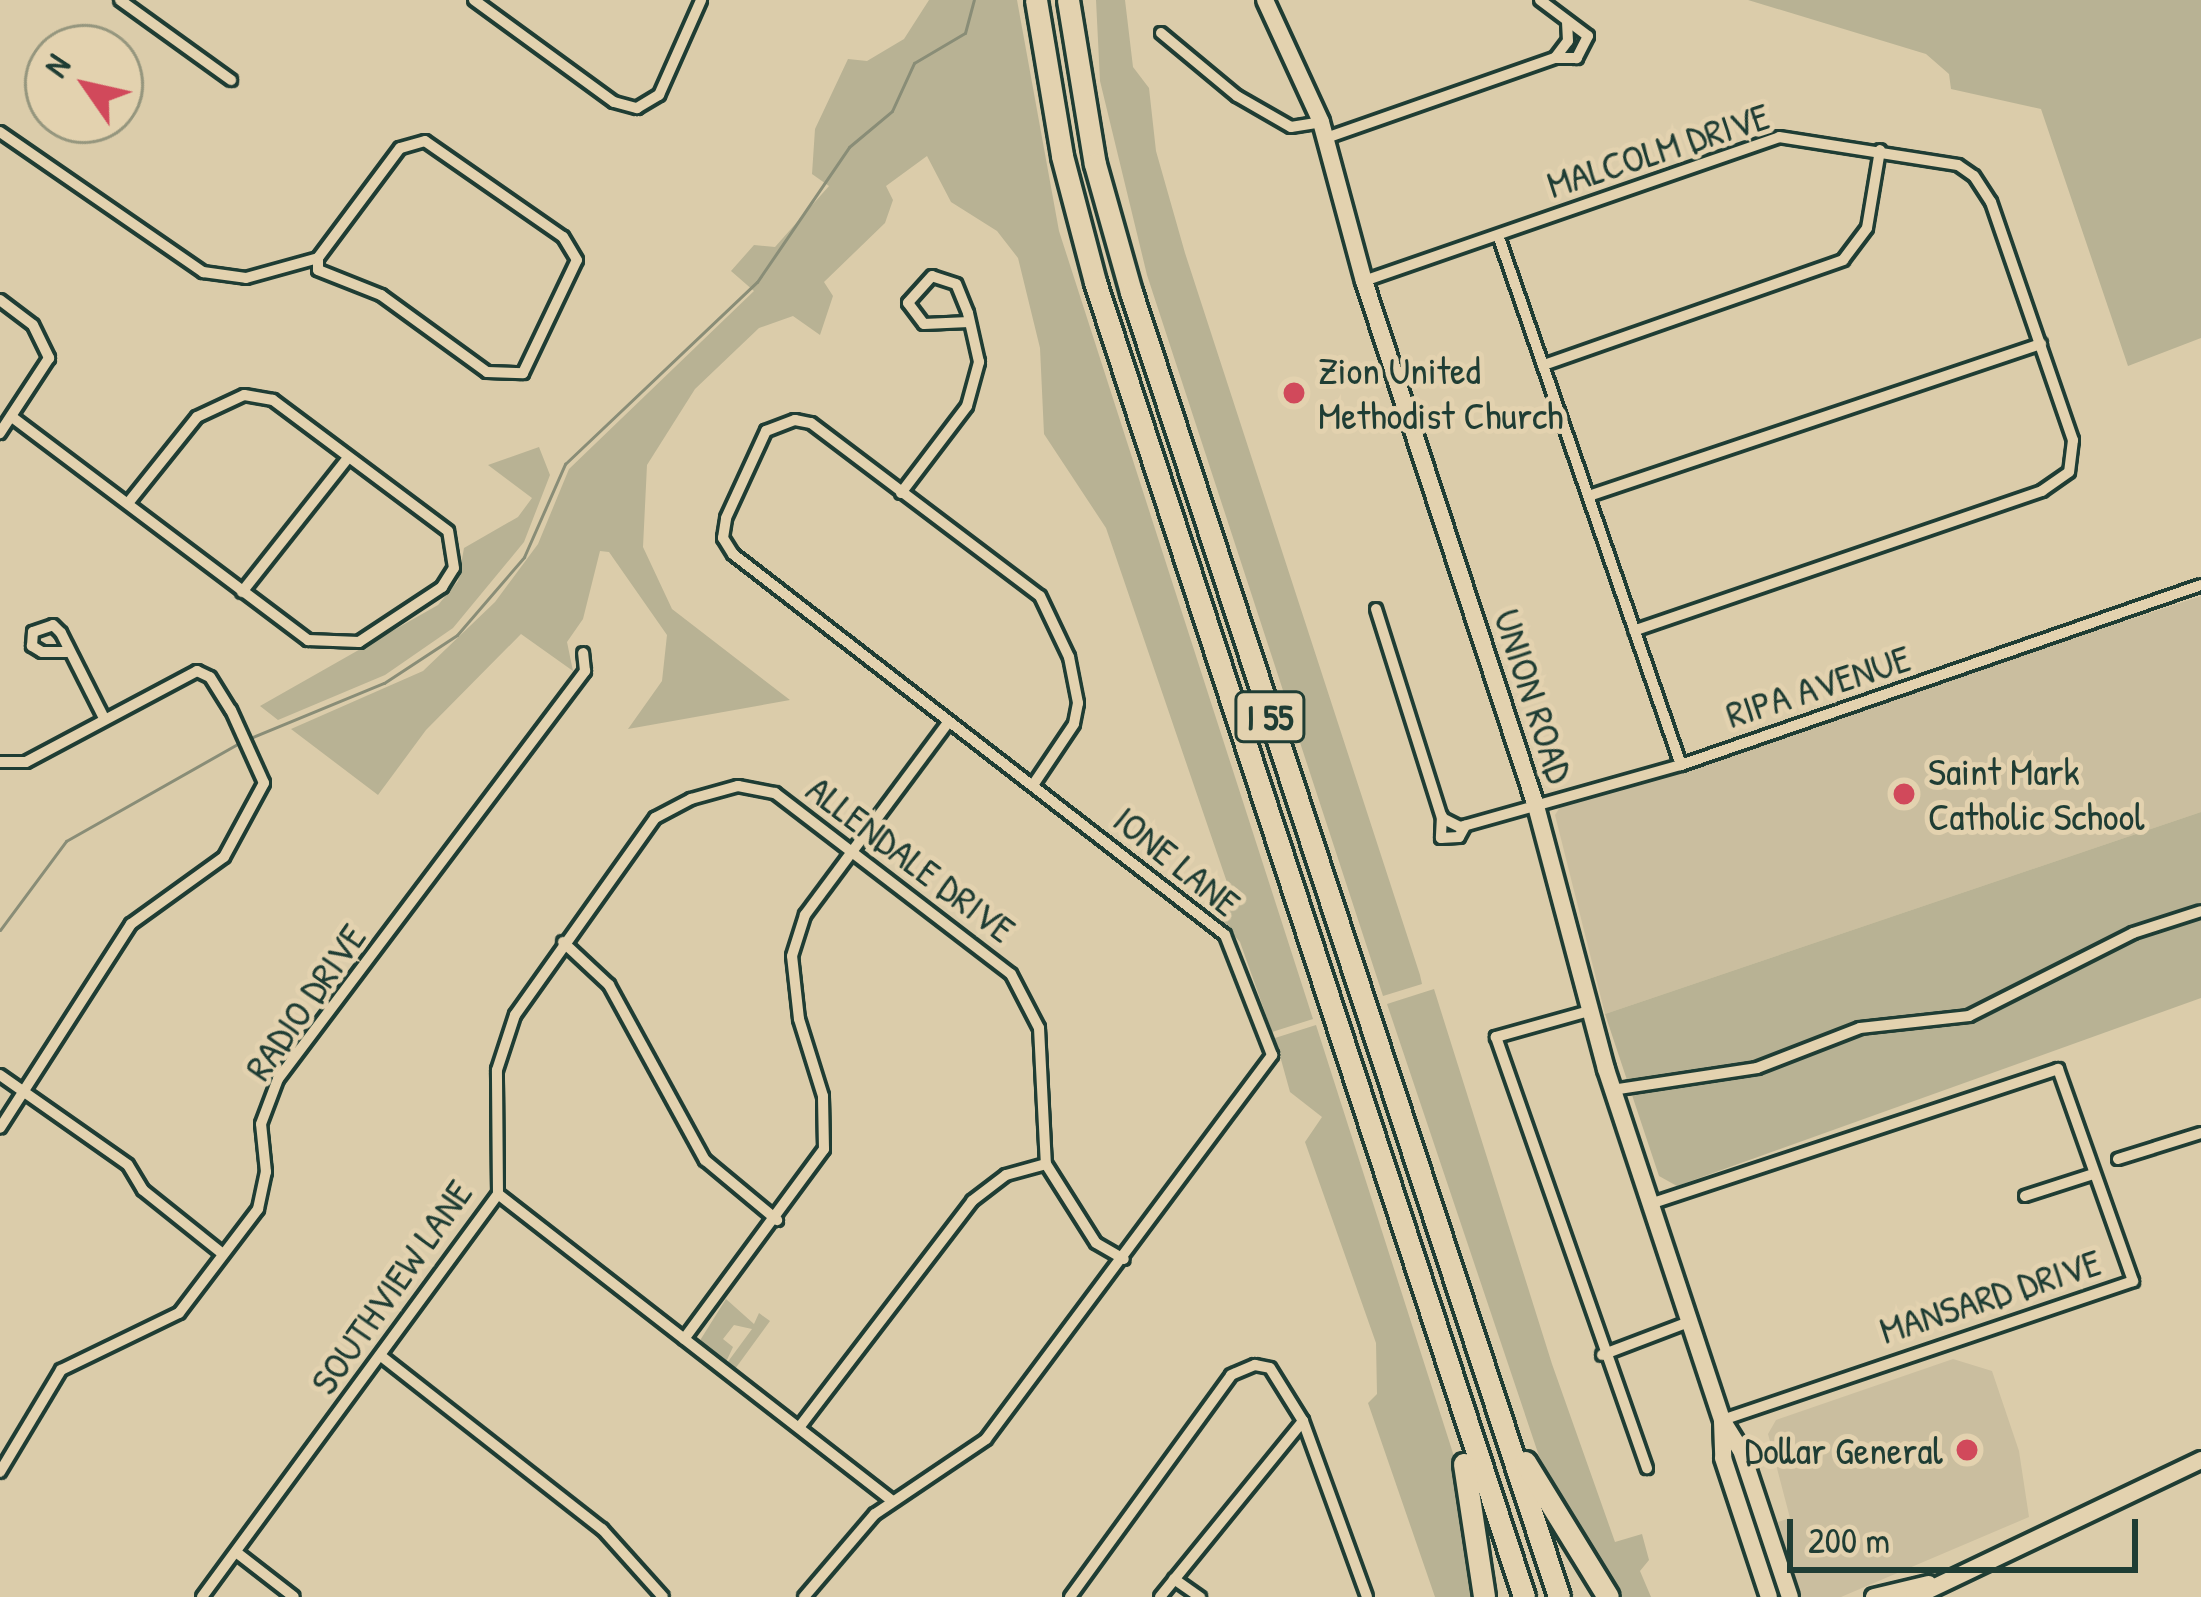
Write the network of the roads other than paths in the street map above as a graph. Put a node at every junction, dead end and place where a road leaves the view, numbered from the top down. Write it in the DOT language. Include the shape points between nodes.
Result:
graph roads {
  1 [pos="120,0"];
  2 [pos="474,0"];
  3 [pos="701,0"];
  4 [pos="1036,0"];
  5 [pos="1068,0"];
  6 [pos="1265,0"];
  7 [pos="1540,0"];
  8 [pos="1567,21"];
  9 [pos="1161,33"];
  10 [pos="1556,58"];
  11 [pos="231,80"];
  12 [pos="1324,130"];
  13 [pos="0,132"];
  14 [pos="1880,151"];
  15 [pos="1498,235"];
  16 [pos="319,258"];
  17 [pos="1364,281"];
  18 [pos="0,300"];
  19 [pos="970,322"];
  20 [pos="2041,344"];
  21 [pos="1544,365"];
  22 [pos="12,417"];
  23 [pos="0,433"];
  24 [pos="348,458"];
  25 [pos="902,493"];
  26 [pos="1589,496"];
  27 [pos="129,502"];
  28 [pos="2201,585"];
  29 [pos="242,592"];
  30 [pos="1376,609"];
  31 [pos="1634,631"];
  32 [pos="67,652"];
  33 [pos="583,652"];
  34 [pos="104,718"];
  35 [pos="947,724"];
  36 [pos="0,762"];
  37 [pos="1682,764"];
  38 [pos="1033,785"];
  39 [pos="738,787"];
  40 [pos="1536,806"];
  41 [pos="855,847"];
  42 [pos="2201,911"];
  43 [pos="563,942"];
  44 [pos="1589,1011"];
  45 [pos="0,1075"];
  46 [pos="1612,1090"];
  47 [pos="26,1091"];
  48 [pos="0,1128"];
  49 [pos="2201,1133"];
  50 [pos="2118,1159"];
  51 [pos="1046,1163"];
  52 [pos="2093,1174"];
  53 [pos="498,1194"];
  54 [pos="2025,1196"];
  55 [pos="1650,1204"];
  56 [pos="778,1220"];
  57 [pos="224,1254"];
  58 [pos="1124,1259"];
  59 [pos="1689,1322"];
  60 [pos="684,1339"];
  61 [pos="1603,1354"];
  62 [pos="381,1356"];
  63 [pos="1458,1405"];
  64 [pos="1722,1420"];
  65 [pos="1303,1421"];
  66 [pos="801,1425"];
  67 [pos="1503,1425"];
  68 [pos="2201,1460"];
  69 [pos="1647,1468"];
  70 [pos="0,1472"];
  71 [pos="892,1501"];
  72 [pos="236,1552"];
  73 [pos="1174,1579"];
  74 [pos="1929,1584"];
  75 [pos="1077,1594"];
  76 [pos="202,1597"];
  77 [pos="294,1597"];
  78 [pos="663,1597"];
  79 [pos="804,1597"];
  80 [pos="1160,1597"];
  81 [pos="1200,1597"];
  82 [pos="1367,1597"];
  83 [pos="1484,1597"];
  84 [pos="1525,1597"];
  85 [pos="1559,1597"];
  86 [pos="1608,1597"];
  87 [pos="1768,1597"];
  88 [pos="1790,1597"];
  89 [pos="1874,1597"];
  90 [pos="1914,1597"];
  1 -- 11 [label="street"];
  2 -- 3 [label="street" via="614,102 637,108 659,95"];
  4 -- 63 [label="highway, I 55" via="1062,156 1095,282"];
  5 -- 67 [label="highway, I 55" via="1096,164 1131,292"];
  6 -- 12 [label="main road, UNION ROAD"];
  7 -- 8 [label="street"];
  8 -- 10 [label="street" via="1568,41"];
  8 -- 10 [label="street" via="1590,44 1577,58"];
  9 -- 12 [label="street" via="1237,96 1292,127"];
  10 -- 12 [label="street"];
  12 -- 17 [label="main road, UNION ROAD"];
  13 -- 16 [label="street" via="203,272 246,278"];
  14 -- 15 [label="street, MALCOLM DRIVE" via="1779,137"];
  14 -- 20 [label="street, MALCOLM DRIVE" via="1958,165 1974,176"];
  14 -- 21 [label="street" via="1867,228 1844,260"];
  15 -- 17 [label="street, MALCOLM DRIVE"];
  15 -- 21 [label="street"];
  16 -- 16 [label="street" via="319,270 381,295 487,373 523,373 577,260 562,237 425,142 400,148"];
  17 -- 40 [label="main road, UNION ROAD"];
  18 -- 22 [label="street" via="45,340 48,366"];
  19 -- 19 [label="street" via="945,276 932,277 908,303 924,323"];
  19 -- 25 [label="street" via="977,386"];
  20 -- 26 [label="street"];
  20 -- 31 [label="street" via="2073,440 2069,472 2042,491"];
  21 -- 26 [label="street"];
  22 -- 23 [label="street"];
  22 -- 27 [label="street"];
  24 -- 27 [label="street" via="273,400 244,395 197,417"];
  24 -- 29 [label="street"];
  24 -- 29 [label="street" via="428,513 454,548 442,587 359,642 308,640"];
  25 -- 35 [label="street, IONE LANE" via="795,419 766,431 723,538"];
  25 -- 38 [label="street" via="1040,596 1070,657 1074,724"];
  26 -- 31 [label="street"];
  27 -- 29 [label="street"];
  28 -- 37 [label="street, RIPA AVENUE"];
  30 -- 40 [label="street, RIPA AVENUE" via="1446,821 1441,838"];
  31 -- 37 [label="street"];
  32 -- 34 [label="street"];
  33 -- 57 [label="street, RADIO DRIVE" via="585,671 278,1078 261,1124 266,1172 258,1209"];
  34 -- 36 [label="street" via="26,762"];
  34 -- 47 [label="street" via="197,671 210,677 253,756 264,795 224,856 131,924"];
  35 -- 38 [label="street, IONE LANE"];
  35 -- 41 [label="street"];
  37 -- 40 [label="street, RIPA AVENUE"];
  38 -- 58 [label="street, IONE LANE" via="1226,935 1272,1055"];
  39 -- 41 [label="street, ALLENDALE DRIVE" via="775,793"];
  39 -- 43 [label="street, SOUTHVIEW LANE" via="656,818"];
  40 -- 44 [label="main road, UNION ROAD"];
  41 -- 51 [label="street, ALLENDALE DRIVE" via="1011,974 1039,1028"];
  41 -- 56 [label="street" via="805,915 792,956 799,1019 823,1096 824,1148"];
  42 -- 46 [label="street" via="2133,933 1969,1016 1860,1028 1757,1068"];
  43 -- 53 [label="street, SOUTHVIEW LANE" via="515,1015 497,1070"];
  43 -- 56 [label="street" via="609,985 705,1160"];
  44 -- 46 [label="main road, UNION ROAD"];
  44 -- 61 [label="street" via="1496,1037"];
  45 -- 47 [label="street"];
  46 -- 55 [label="main road, UNION ROAD"];
  47 -- 48 [label="street"];
  47 -- 57 [label="street" via="128,1166 143,1190"];
  49 -- 50 [label="street"];
  51 -- 58 [label="street, ALLENDALE DRIVE" via="1096,1244"];
  51 -- 66 [label="street" via="1006,1175 972,1202"];
  52 -- 54 [label="street"];
  52 -- 55 [label="street, MANSARD DRIVE" via="2058,1070"];
  52 -- 64 [label="street, MANSARD DRIVE" via="2133,1280"];
  53 -- 60 [label="street"];
  53 -- 62 [label="street, SOUTHVIEW LANE"];
  55 -- 59 [label="main road, UNION ROAD"];
  56 -- 60 [label="street"];
  57 -- 70 [label="street, RADIO DRIVE" via="179,1313 61,1370"];
  58 -- 71 [label="street, IONE LANE" via="986,1439"];
  59 -- 61 [label="street"];
  59 -- 64 [label="main road, UNION ROAD"];
  60 -- 66 [label="street"];
  61 -- 69 [label="street"];
  62 -- 72 [label="street, SOUTHVIEW LANE"];
  62 -- 78 [label="street" via="602,1529"];
  63 -- 83 [label="highway"];
  63 -- 84 [label="highway, I 55"];
  64 -- 87 [label="main road, UNION ROAD" via="1723,1458"];
  64 -- 88 [label="main road, UNION ROAD" via="1742,1450"];
  65 -- 73 [label="street"];
  65 -- 75 [label="street" via="1270,1368 1231,1375"];
  65 -- 82 [label="street"];
  66 -- 71 [label="street"];
  67 -- 85 [label="highway, I 55"];
  67 -- 86 [label="highway"];
  68 -- 74 [label="main road"];
  71 -- 79 [label="street, IONE LANE" via="845,1543"];
  72 -- 76 [label="street, SOUTHVIEW LANE"];
  72 -- 77 [label="street"];
  73 -- 80 [label="street"];
  73 -- 81 [label="street"];
  74 -- 89 [label="main road"];
  74 -- 90 [label="main road"];
}
